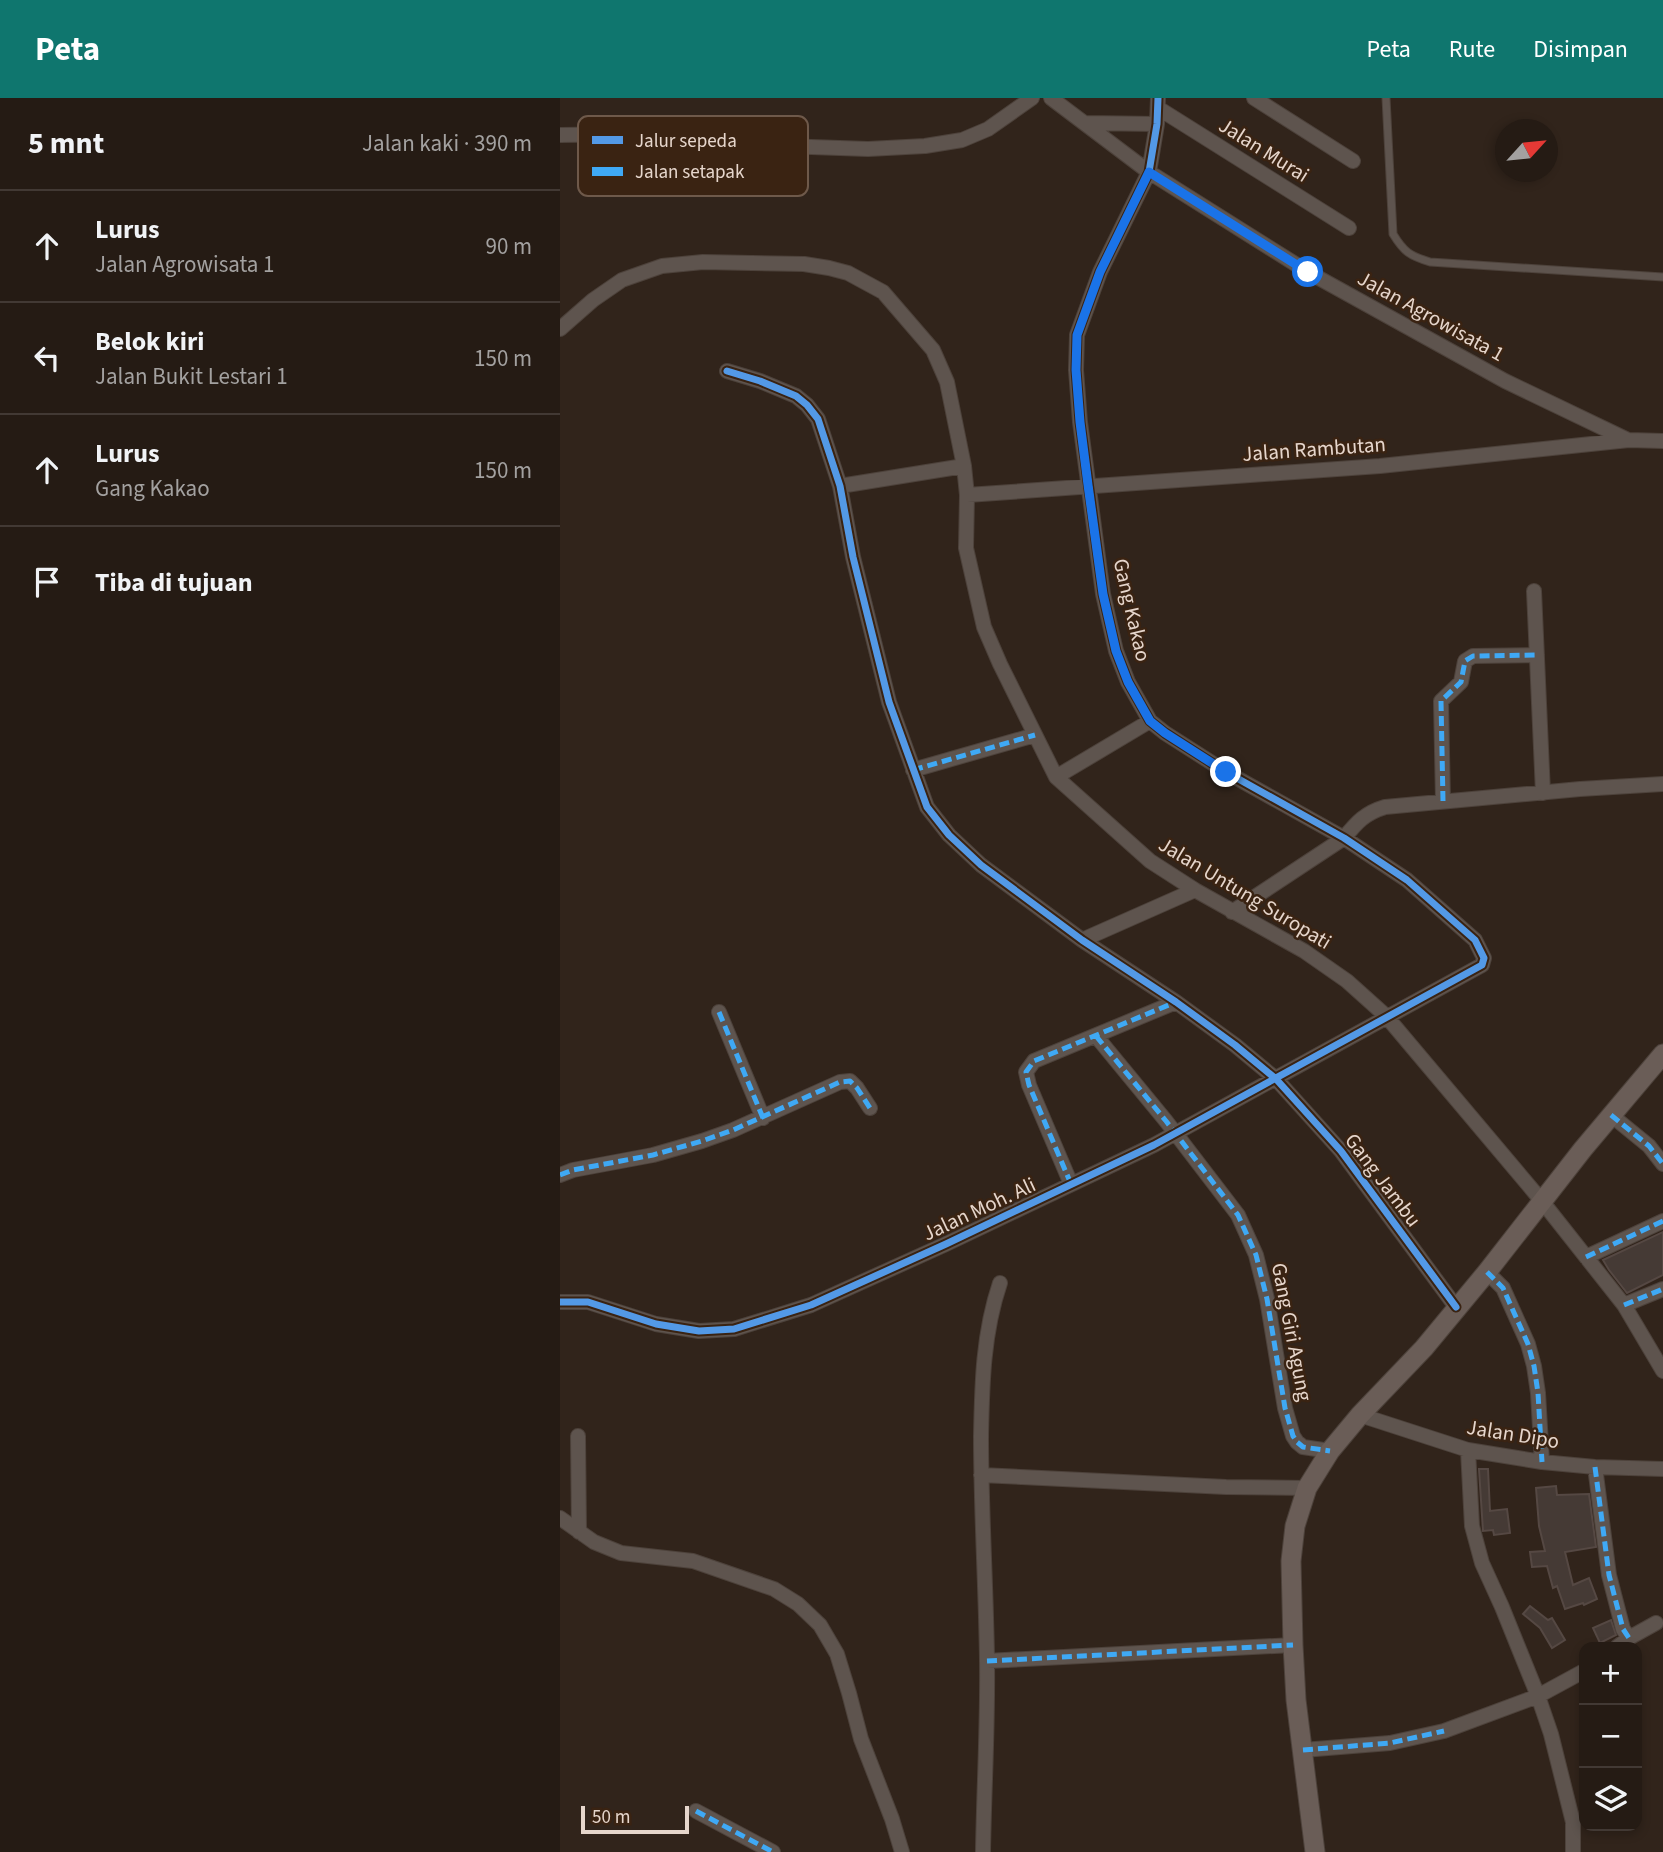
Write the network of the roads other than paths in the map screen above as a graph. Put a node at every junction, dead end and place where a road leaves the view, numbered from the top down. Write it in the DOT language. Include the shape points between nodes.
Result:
graph roads {
  1 [pos="1032,98"];
  2 [pos="1051,98"];
  3 [pos="1254,98"];
  4 [pos="1386,98"];
  5 [pos="1158,103"];
  6 [pos="1084,123"];
  7 [pos="1157,124"];
  8 [pos="560,135"];
  9 [pos="578,135"];
  10 [pos="808,147"];
  11 [pos="1353,161"];
  12 [pos="1149,172"];
  13 [pos="1349,228"];
  14 [pos="1663,278"];
  15 [pos="560,329"];
  16 [pos="727,371"];
  17 [pos="1629,440"];
  18 [pos="1663,441"];
  19 [pos="964,466"];
  20 [pos="1088,485"];
  21 [pos="840,486"];
  22 [pos="967,495"];
  23 [pos="1534,591"];
  24 [pos="1537,654"];
  25 [pos="1150,721"];
  26 [pos="1035,735"];
  27 [pos="913,770"];
  28 [pos="1056,777"];
  29 [pos="1663,784"];
  30 [pos="1544,793"];
  31 [pos="1443,801"];
  32 [pos="1344,838"];
  33 [pos="1195,890"];
  34 [pos="1232,912"];
  35 [pos="1082,940"];
  36 [pos="1176,1002"];
  37 [pos="719,1012"];
  38 [pos="1386,1016"];
  39 [pos="1096,1035"];
  40 [pos="1663,1054"];
  41 [pos="1276,1079"];
  42 [pos="870,1108"];
  43 [pos="1611,1115"];
  44 [pos="762,1118"];
  45 [pos="1175,1134"];
  46 [pos="1663,1164"];
  47 [pos="560,1175"];
  48 [pos="1071,1184"];
  49 [pos="1541,1200"];
  50 [pos="1663,1221"];
  51 [pos="1586,1257"];
  52 [pos="1487,1272"];
  53 [pos="1000,1283"];
  54 [pos="1663,1289"];
  55 [pos="560,1301"];
  56 [pos="1624,1305"];
  57 [pos="1456,1307"];
  58 [pos="1663,1371"];
  59 [pos="1360,1415"];
  60 [pos="578,1436"];
  61 [pos="1468,1450"];
  62 [pos="1330,1451"];
  63 [pos="1542,1462"];
  64 [pos="1595,1467"];
  65 [pos="1663,1469"];
  66 [pos="981,1475"];
  67 [pos="1307,1488"];
  68 [pos="560,1518"];
  69 [pos="579,1532"];
  70 [pos="1656,1623"];
  71 [pos="1623,1642"];
  72 [pos="1625,1642"];
  73 [pos="1293,1645"];
  74 [pos="987,1661"];
  75 [pos="1579,1674"];
  76 [pos="1538,1696"];
  77 [pos="1303,1750"];
  78 [pos="696,1811"];
  79 [pos="773,1852"];
  80 [pos="902,1852"];
  81 [pos="983,1852"];
  82 [pos="1315,1852"];
  83 [pos="1573,1852"];
  1 -- 10 [label="street" via="988,129 962,140 868,149"];
  2 -- 6 [label="street, Jalan Agrowisata 1"];
  3 -- 11 [label="street"];
  4 -- 14 [label="lane" via="1392,234 1414,257 1430,262"];
  5 -- 7 [label="street, Gang Kakao"];
  5 -- 13 [label="street, Jalan Murai"];
  6 -- 7 [label="street"];
  6 -- 12 [label="street, Jalan Agrowisata 1"];
  7 -- 12 [label="street, Gang Kakao"];
  8 -- 9 [label="street"];
  12 -- 17 [label="street, Jalan Agrowisata 1" via="1320,278 1505,381"];
  12 -- 20 [label="street, Gang Kakao" via="1100,272 1077,335 1076,370"];
  15 -- 19 [label="street, Jalan Untung Suropati" via="622,280 662,266 804,264 848,273 883,292 933,350 947,382"];
  16 -- 21 [label="street, Gang Jambu" via="796,396 807,405 818,419"];
  17 -- 18 [label="street, Jalan Rambutan"];
  17 -- 20 [label="street, Jalan Rambutan" via="1380,466"];
  19 -- 21 [label="street"];
  19 -- 22 [label="street, Jalan Untung Suropati"];
  20 -- 22 [label="street, Jalan Rambutan"];
  20 -- 25 [label="street, Gang Kakao" via="1116,651"];
  21 -- 27 [label="street, Gang Jambu" via="889,702"];
  22 -- 26 [label="street, Jalan Untung Suropati" via="966,548 984,627"];
  23 -- 24 [label="street"];
  24 -- 30 [label="street"];
  24 -- 31 [label="street" via="1473,656 1465,661 1461,682 1441,701"];
  25 -- 28 [label="street"];
  25 -- 32 [label="street, Gang Kakao" via="1226,772"];
  26 -- 27 [label="street"];
  26 -- 28 [label="street, Jalan Untung Suropati"];
  27 -- 35 [label="street, Gang Jambu" via="927,807 949,835 981,865"];
  28 -- 33 [label="street, Jalan Untung Suropati" via="1150,861"];
  29 -- 30 [label="street"];
  30 -- 31 [label="street"];
  31 -- 32 [label="street" via="1370,811"];
  32 -- 34 [label="street"];
  32 -- 38 [label="street, Gang Kakao" via="1407,880 1475,940 1484,958 1471,972"];
  33 -- 34 [label="street, Jalan Untung Suropati"];
  33 -- 35 [label="street"];
  34 -- 38 [label="street, Jalan Untung Suropati" via="1304,951"];
  35 -- 36 [label="street, Gang Jambu"];
  36 -- 39 [label="street"];
  36 -- 41 [label="street, Gang Jambu"];
  37 -- 44 [label="street"];
  38 -- 41 [label="street, Jalan Moh. Ali"];
  38 -- 49 [label="street, Jalan Untung Suropati"];
  39 -- 45 [label="street, Gang Giri Agung"];
  39 -- 48 [label="street" via="1034,1061 1026,1072"];
  40 -- 43 [label="street"];
  41 -- 45 [label="street, Jalan Moh. Ali"];
  41 -- 57 [label="street, Gang Jambu" via="1341,1151"];
  42 -- 44 [label="street" via="850,1081"];
  43 -- 46 [label="street"];
  43 -- 49 [label="street"];
  44 -- 47 [label="street" via="653,1155"];
  45 -- 48 [label="street, Jalan Moh. Ali"];
  45 -- 62 [label="street, Gang Giri Agung" via="1238,1215 1256,1255 1293,1436 1303,1447"];
  48 -- 55 [label="street, Jalan Moh. Ali" via="811,1305 734,1329 699,1331 667,1326 588,1302"];
  49 -- 51 [label="street, Jalan Untung Suropati"];
  49 -- 52 [label="street"];
  50 -- 51 [label="street"];
  51 -- 56 [label="street, Jalan Untung Suropati"];
  52 -- 57 [label="street"];
  52 -- 63 [label="street" via="1503,1288 1528,1344 1538,1393"];
  53 -- 66 [label="street" via="984,1352"];
  54 -- 56 [label="street"];
  56 -- 58 [label="street, Jalan Untung Suropati"];
  57 -- 59 [label="street"];
  59 -- 61 [label="street, Jalan Dipo"];
  59 -- 62 [label="street"];
  60 -- 69 [label="street"];
  61 -- 63 [label="street, Jalan Dipo"];
  61 -- 76 [label="street" via="1472,1526 1482,1563"];
  62 -- 67 [label="street"];
  63 -- 64 [label="street, Jalan Dipo"];
  64 -- 65 [label="street, Jalan Dipo"];
  64 -- 71 [label="street"];
  66 -- 67 [label="street"];
  66 -- 74 [label="street"];
  67 -- 73 [label="street" via="1295,1526 1291,1561"];
  68 -- 69 [label="street"];
  69 -- 80 [label="street" via="621,1553 694,1561 774,1589 820,1625 837,1654 861,1739"];
  70 -- 72 [label="street"];
  73 -- 74 [label="street"];
  73 -- 77 [label="street"];
  74 -- 81 [label="street"];
  75 -- 76 [label="street"];
  76 -- 77 [label="street" via="1444,1731 1390,1743"];
  76 -- 83 [label="street" via="1573,1822"];
  77 -- 82 [label="street"];
  78 -- 79 [label="street"];
}
